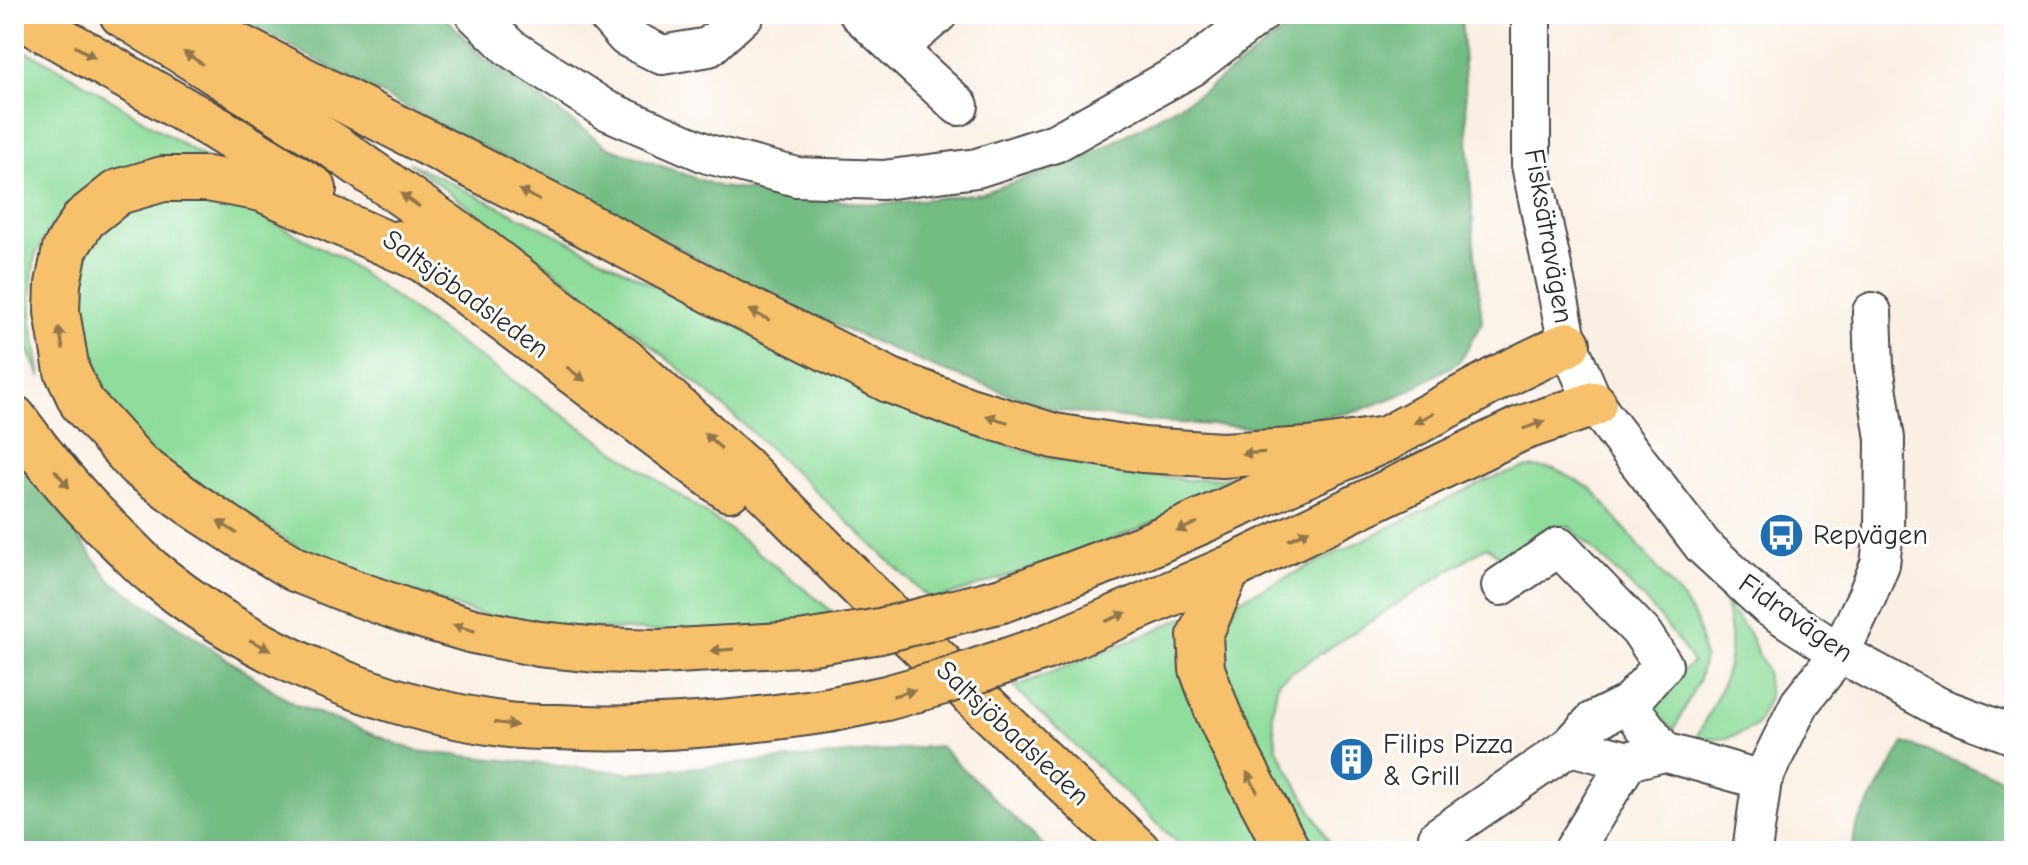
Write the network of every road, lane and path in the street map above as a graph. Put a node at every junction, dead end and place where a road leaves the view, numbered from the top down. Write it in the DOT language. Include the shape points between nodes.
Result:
graph roads {
  1 [pos="17,14"];
  2 [pos="122,14"];
  3 [pos="175,14"];
  4 [pos="475,14"];
  5 [pos="606,14"];
  6 [pos="745,14"];
  7 [pos="859,14"];
  8 [pos="938,14"];
  9 [pos="1260,14"];
  10 [pos="1531,14"];
  11 [pos="897,49"];
  12 [pos="959,106"];
  13 [pos="424,260"];
  14 [pos="1872,312"];
  15 [pos="1568,344"];
  16 [pos="1594,404"];
  17 [pos="14,418"];
  18 [pos="1386,439"];
  19 [pos="1228,569"];
  20 [pos="1501,586"];
  21 [pos="888,614"];
  22 [pos="1840,653"];
  23 [pos="1628,704"];
  24 [pos="2014,735"];
  25 [pos="1570,746"];
  26 [pos="1646,756"];
  27 [pos="1762,780"];
  28 [pos="1138,851"];
  29 [pos="1288,851"];
  30 [pos="1447,851"];
  31 [pos="1573,851"];
  32 [pos="1752,851"];
  1 -- 13 [label="main road, Saltsjöbadsleden, one-way" via="230,137"];
  21 -- 2 [label="main road, Saltsjöbadsleden, one-way" via="742,467 625,361 335,147"];
  18 -- 3 [label="main road, one-way" via="1222,455 1143,450 1054,436 969,410 891,381"];
  4 -- 9 [label="street" via="509,47 606,110 708,154 797,177 883,180 977,168 1055,143 1192,67"];
  5 -- 6 [label="street" via="626,37 662,55 709,47"];
  7 -- 11 [label="street"];
  8 -- 11 [label="street"];
  10 -- 15 [label="street, Fisksätravägen" via="1531,165"];
  11 -- 12 [label="street"];
  18 -- 13 [label="main road, one-way, bridge" via="1144,547 1002,600 880,631 800,644 598,650 473,631 295,569 138,465 82,403 67,371 57,312 65,249 84,219 118,192 163,179 207,179 262,189"];
  13 -- 21 [label="main road, Saltsjöbadsleden, one-way"];
  14 -- 22 [label="street" via="1885,439 1884,532 1880,564"];
  15 -- 16 [label="street, Fisksätravägen"];
  15 -- 18 [label="main road, one-way"];
  19 -- 16 [label="main road, one-way" via="1520,429"];
  16 -- 22 [label="street, Fidravägen" via="1703,546 1769,607"];
  17 -- 19 [label="main road, one-way, bridge" via="96,518 154,575 239,634 328,677 417,707 509,725 609,730 729,722 886,698 1044,648"];
  29 -- 19 [label="main road, one-way" via="1238,756 1202,669 1200,635"];
  20 -- 23 [label="street" via="1559,547 1642,633 1663,665"];
  21 -- 28 [label="main road, Saltsjöbadsleden"];
  22 -- 24 [label="street, Fidravägen" via="1939,707"];
  22 -- 27 [label="street" via="1800,703"];
  23 -- 25 [label="street" via="1593,721"];
  23 -- 26 [label="street"];
  25 -- 26 [label="street"];
  25 -- 30 [label="street" via="1438,837"];
  26 -- 27 [label="street"];
  26 -- 31 [label="street"];
  27 -- 32 [label="street"];
}
